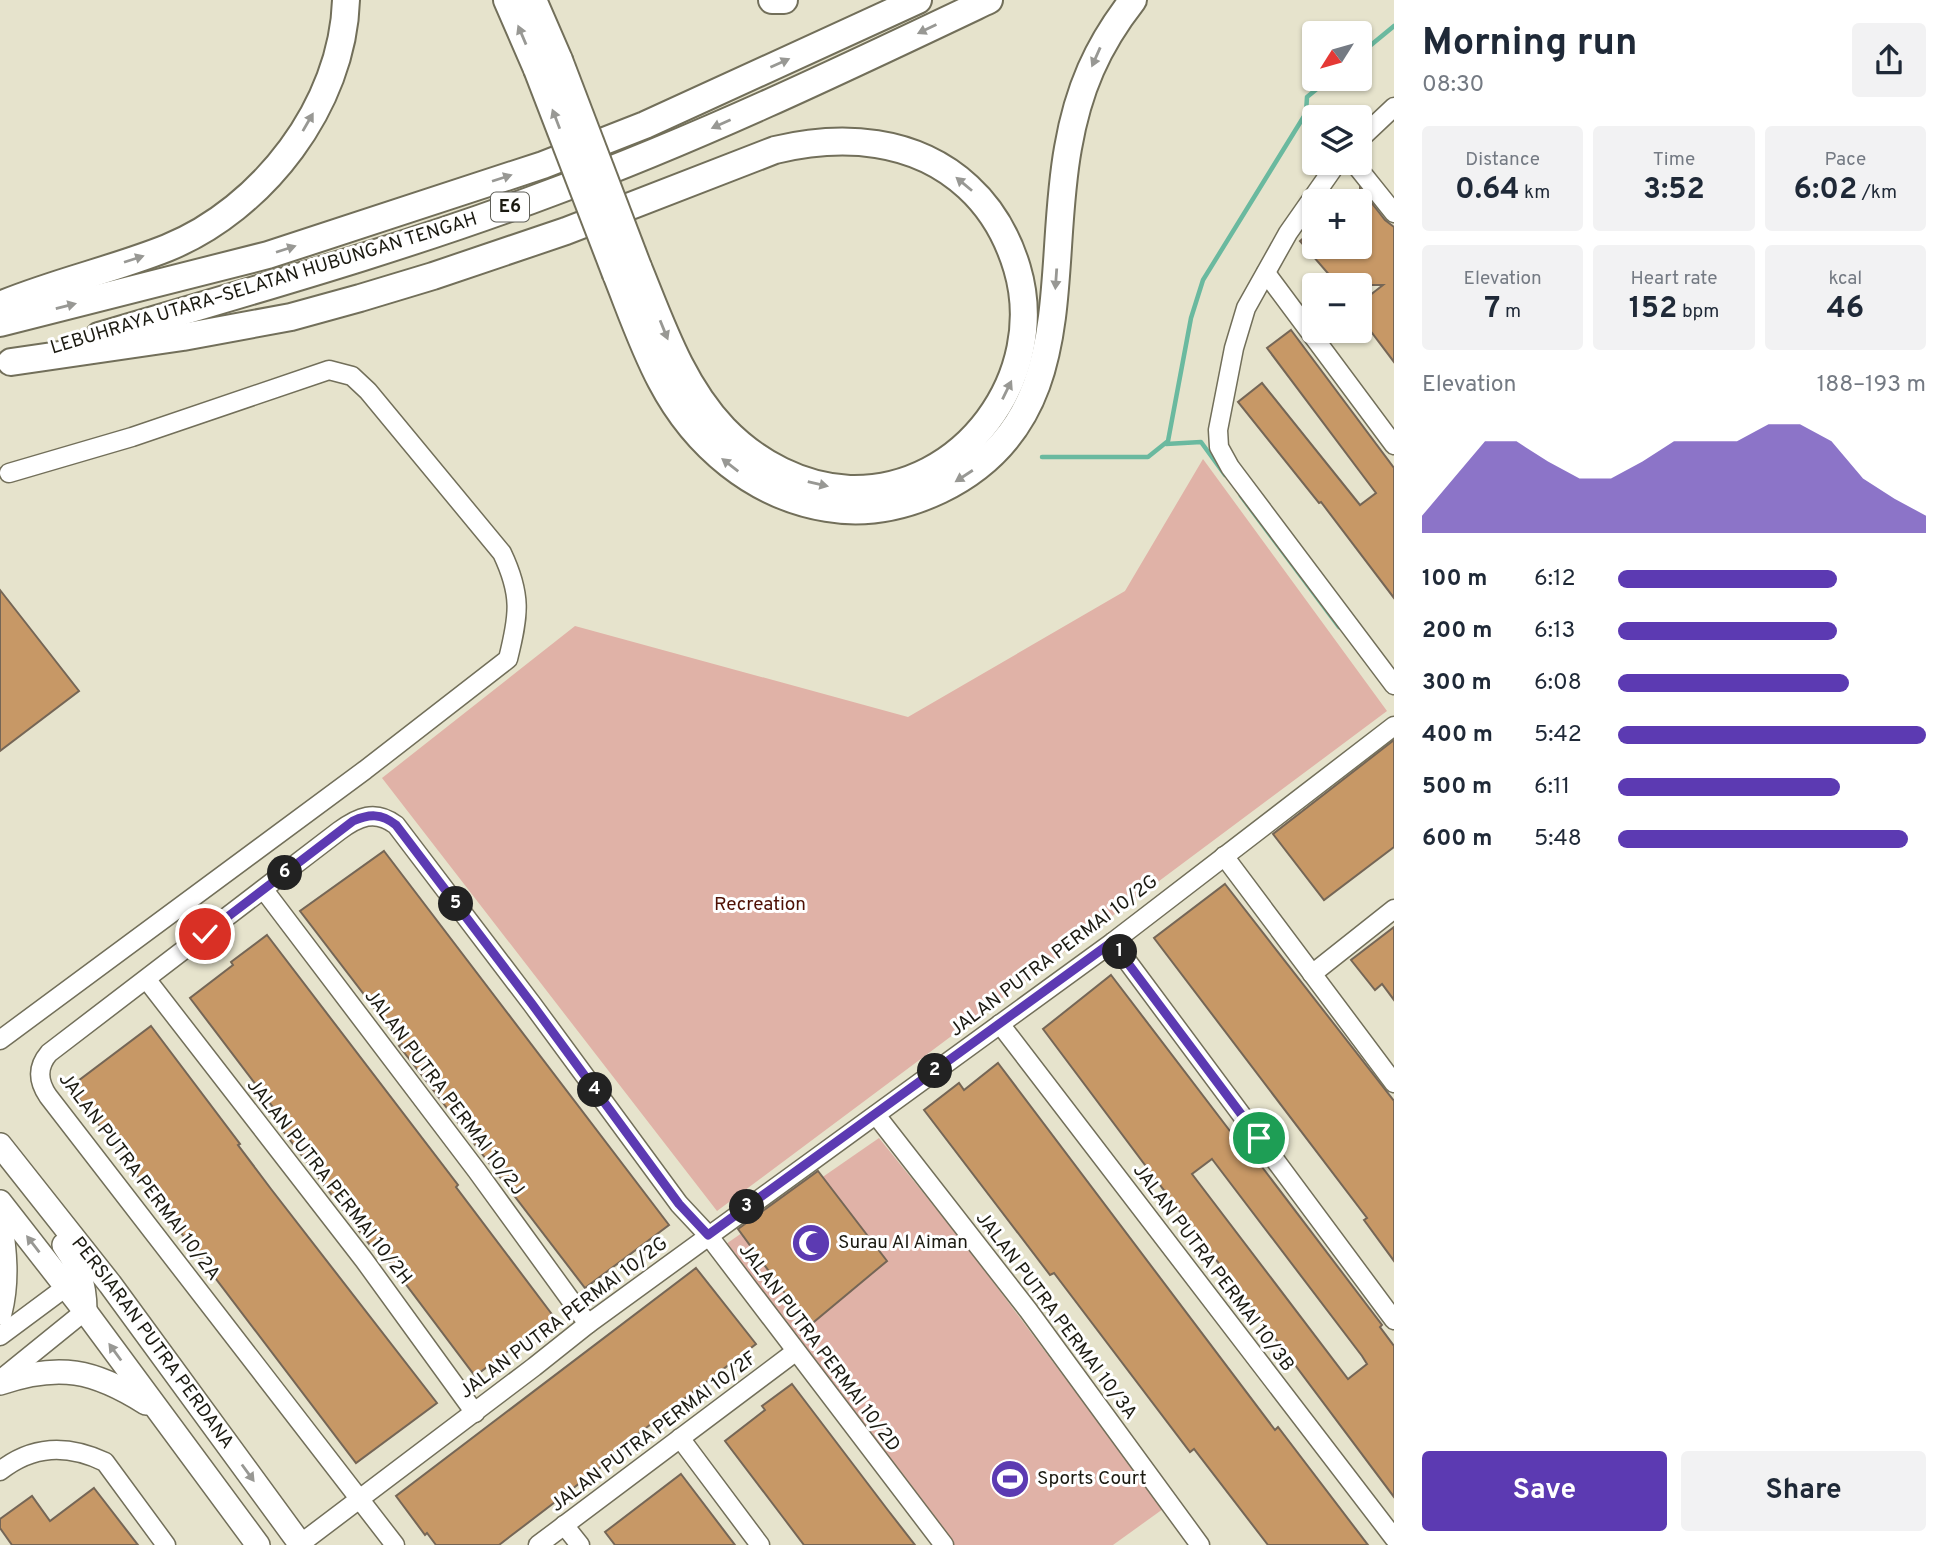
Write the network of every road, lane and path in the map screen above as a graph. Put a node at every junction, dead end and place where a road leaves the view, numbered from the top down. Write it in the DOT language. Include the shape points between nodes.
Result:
graph roads {
  1 [pos="346,0"];
  2 [pos="507,0"];
  3 [pos="533,0"];
  4 [pos="772,0"];
  5 [pos="784,0"];
  6 [pos="918,0"];
  7 [pos="989,0"];
  8 [pos="1133,0"];
  9 [pos="548,65"];
  10 [pos="1394,107"];
  11 [pos="1372,128"];
  12 [pos="1329,175"];
  13 [pos="1363,175"];
  14 [pos="1394,214"];
  15 [pos="627,270"];
  16 [pos="1266,273"];
  17 [pos="0,305"];
  18 [pos="0,323"];
  19 [pos="5,363"];
  20 [pos="1394,445"];
  21 [pos="9,473"];
  22 [pos="1394,685"];
  23 [pos="1394,726"];
  24 [pos="339,831"];
  25 [pos="1224,856"];
  26 [pos="264,890"];
  27 [pos="1394,909"];
  28 [pos="1112,942"];
  29 [pos="1312,974"];
  30 [pos="147,980"];
  31 [pos="1000,1024"];
  32 [pos="0,1040"];
  33 [pos="1394,1083"];
  34 [pos="876,1115"];
  35 [pos="0,1145"];
  36 [pos="42,1198"];
  37 [pos="0,1202"];
  38 [pos="0,1219"];
  39 [pos="708,1235"];
  40 [pos="79,1296"];
  41 [pos="0,1313"];
  42 [pos="1394,1320"];
  43 [pos="588,1324"];
  44 [pos="0,1336"];
  45 [pos="156,1346"];
  46 [pos="795,1352"];
  47 [pos="0,1381"];
  48 [pos="157,1410"];
  49 [pos="475,1413"];
  50 [pos="680,1438"];
  51 [pos="0,1471"];
  52 [pos="360,1500"];
  53 [pos="564,1525"];
  54 [pos="1394,1538"];
  55 [pos="166,1545"];
  56 [pos="258,1545"];
  57 [pos="300,1545"];
  58 [pos="395,1545"];
  59 [pos="538,1545"];
  60 [pos="580,1545"];
  61 [pos="760,1545"];
  62 [pos="944,1545"];
  63 [pos="1200,1545"];
  17 -- 1 [label="highway, one-way" via="169,247 239,204 281,162 320,100 334,66"];
  9 -- 2 [label="highway, one-way"];
  3 -- 9 [label="highway"];
  4 -- 5 [label="highway"];
  18 -- 6 [label="highway, LEBUHRAYA UTARA–SELATAN HUBUNGAN TENGAH / E6, one-way" via="268,255 543,164 645,125"];
  7 -- 19 [label="highway, LEBUHRAYA UTARA–SELATAN HUBUNGAN TENGAH / E6, one-way" via="825,78 552,193 304,275"];
  8 -- 15 [label="highway, one-way" via="1095,57 1073,123 1060,206 1051,332 1032,399 1001,445 950,485 893,508 847,511 805,505 752,481 717,455 671,398 652,362"];
  9 -- 15 [label="highway, bridge"];
  10 -- 11 [label="street"];
  12 -- 16 [label="street"];
  13 -- 14 [label="street"];
  15 -- 19 [label="highway, one-way" via="692,388 723,428 766,464 816,484 850,489 886,485 921,475 953,456 991,418 1010,385 1021,350 1024,302 1017,267 1004,235 975,193 919,155 894,146 840,140 775,150 530,243 291,317"];
  16 -- 20 [label="street"];
  16 -- 22 [label="street" via="1246,308 1234,348 1218,430 1219,447"];
  21 -- 32 [label="street" via="132,438 329,370 352,376 368,391 502,553 517,597 508,659"];
  23 -- 25 [label="street, JALAN PUTRA PERMAI 10/2G"];
  24 -- 26 [label="street, JALAN PUTRA PERMAI 10/2A"];
  24 -- 39 [label="street, JALAN PUTRA PERMAI 10/2D" via="366,816 379,815 396,825 679,1204"];
  25 -- 28 [label="street, JALAN PUTRA PERMAI 10/2G"];
  25 -- 29 [label="street"];
  26 -- 30 [label="street, JALAN PUTRA PERMAI 10/2A"];
  26 -- 43 [label="street, JALAN PUTRA PERMAI 10/2J"];
  27 -- 29 [label="street"];
  28 -- 31 [label="street, JALAN PUTRA PERMAI 10/2G"];
  28 -- 42 [label="street"];
  29 -- 33 [label="street"];
  30 -- 49 [label="street, JALAN PUTRA PERMAI 10/2H" via="364,1260"];
  30 -- 52 [label="street, JALAN PUTRA PERMAI 10/2A" via="49,1053 40,1074 44,1089"];
  31 -- 34 [label="street, JALAN PUTRA PERMAI 10/2G"];
  31 -- 54 [label="street, JALAN PUTRA PERMAI 10/3B"];
  34 -- 39 [label="street, JALAN PUTRA PERMAI 10/2G"];
  34 -- 63 [label="street, JALAN PUTRA PERMAI 10/3A" via="1028,1310"];
  35 -- 36 [label="main road, PERSIARAN PUTRA PERDANA"];
  36 -- 40 [label="main road" via="54,1230 73,1257"];
  36 -- 45 [label="main road, PERSIARAN PUTRA PERDANA"];
  40 -- 37 [label="main road, PERSIARAN PUTRA PERDANA, one-way"];
  38 -- 41 [label="main road" via="6,1266"];
  39 -- 43 [label="street, JALAN PUTRA PERMAI 10/2G"];
  39 -- 46 [label="street, JALAN PUTRA PERMAI 10/2D"];
  40 -- 44 [label="street"];
  40 -- 45 [label="main road" via="112,1308 134,1334"];
  40 -- 47 [label="street"];
  48 -- 40 [label="main road, PERSIARAN PUTRA PERDANA, one-way"];
  43 -- 49 [label="street, JALAN PUTRA PERMAI 10/2G"];
  45 -- 57 [label="main road, PERSIARAN PUTRA PERDANA, one-way"];
  46 -- 50 [label="street, JALAN PUTRA PERMAI 10/2F"];
  46 -- 62 [label="street, JALAN PUTRA PERMAI 10/2D"];
  47 -- 48 [label="main road" via="78,1373 117,1385"];
  48 -- 56 [label="main road, PERSIARAN PUTRA PERDANA"];
  49 -- 52 [label="street, JALAN PUTRA PERMAI 10/2G"];
  50 -- 53 [label="street, JALAN PUTRA PERMAI 10/2F"];
  50 -- 61 [label="street"];
  51 -- 55 [label="street" via="28,1453 46,1449 91,1455 105,1462"];
  52 -- 57 [label="street, JALAN PUTRA PERMAI 10/2G"];
  52 -- 58 [label="street, JALAN PUTRA PERMAI 10/2A"];
  53 -- 59 [label="street, JALAN PUTRA PERMAI 10/2F"];
  53 -- 60 [label="street"];
}
